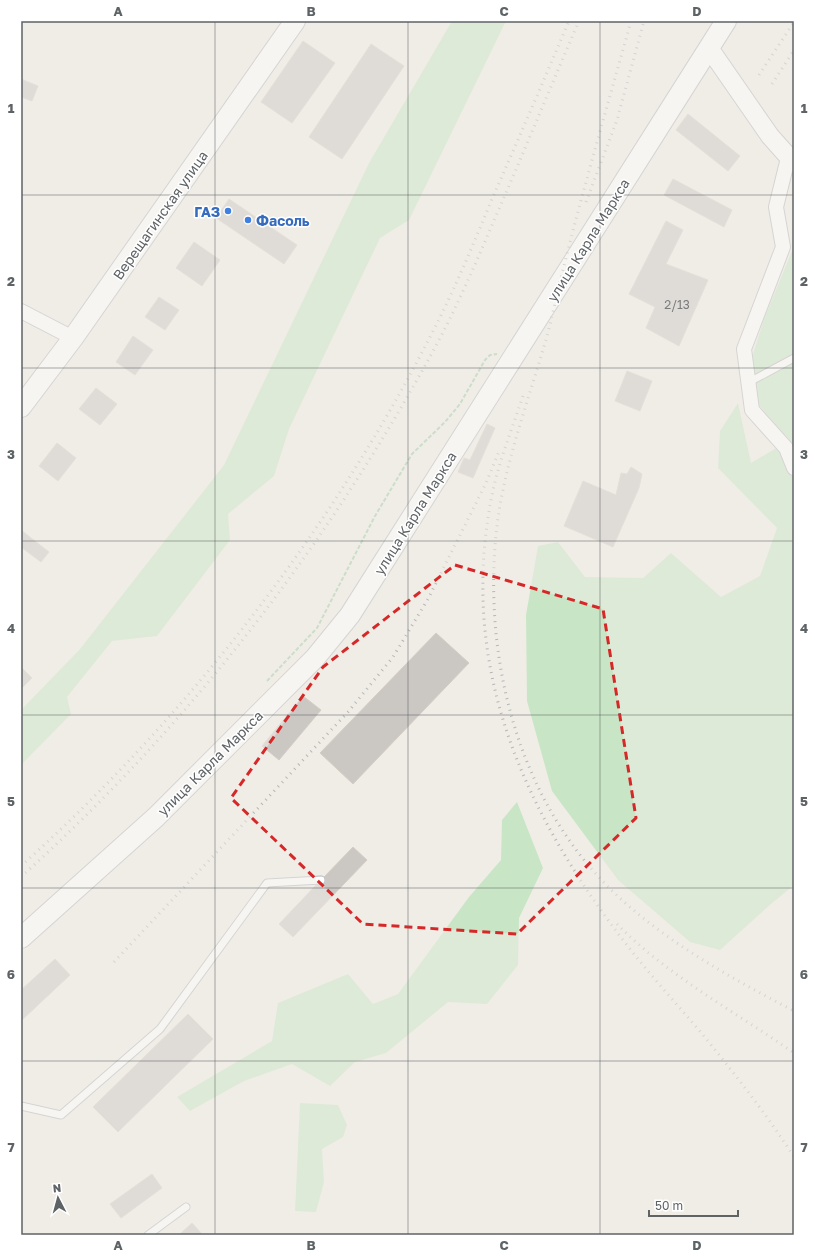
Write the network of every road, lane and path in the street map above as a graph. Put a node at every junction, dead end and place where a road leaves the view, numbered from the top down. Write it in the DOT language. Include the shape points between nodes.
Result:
graph roads {
  1 [pos="295,21"];
  2 [pos="726,21"];
  3 [pos="709,48"];
  4 [pos="791,160"];
  5 [pos="21,311"];
  6 [pos="73,338"];
  7 [pos="794,358"];
  8 [pos="509,363"];
  9 [pos="753,380"];
  10 [pos="21,407"];
  11 [pos="794,468"];
  12 [pos="264,685"];
  13 [pos="321,880"];
  14 [pos="21,938"];
  15 [pos="21,1106"];
  16 [pos="186,1207"];
  17 [pos="148,1235"];
  1 -- 6 [label="main road, Верещагинская улица"];
  2 -- 3 [label="main road, улица Карла Маркса"];
  3 -- 4 [label="street" via="770,136"];
  3 -- 8 [label="main road, улица Карла Маркса"];
  4 -- 11 [label="street" via="776,208 783,247 744,349 752,410 786,448"];
  5 -- 6 [label="street"];
  6 -- 10 [label="main road, Верещагинская улица"];
  7 -- 9 [label="lane"];
  8 -- 12 [label="path" via="496,353 490,354 460,404 412,454 375,516 317,628"];
  8 -- 14 [label="main road, улица Карла Маркса" via="361,599 315,658 156,818"];
  13 -- 15 [label="lane" via="266,883 160,1029 61,1115"];
  16 -- 17 [label="lane"];
}
